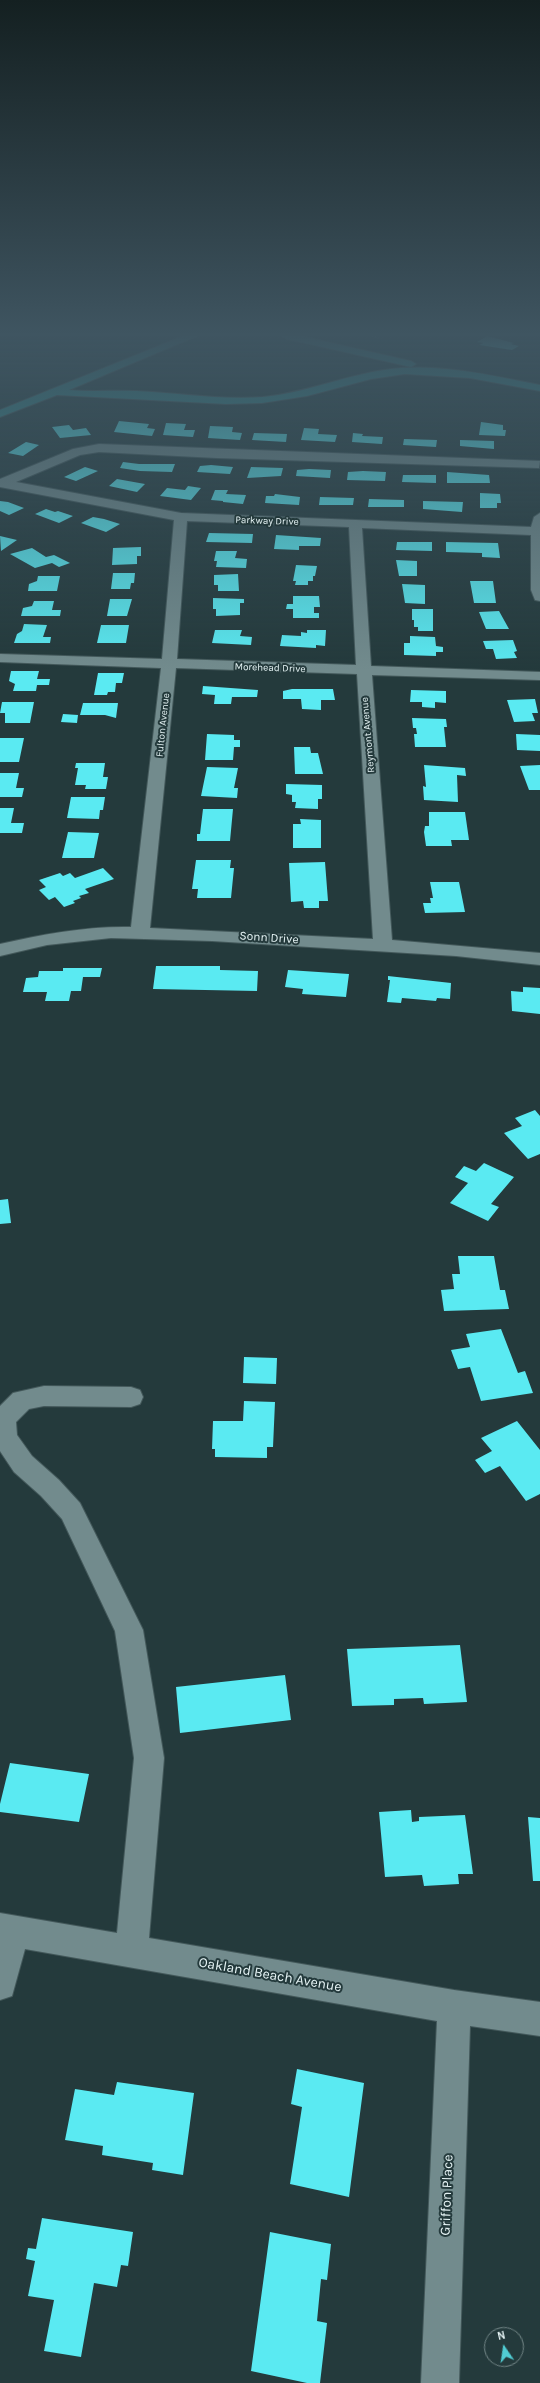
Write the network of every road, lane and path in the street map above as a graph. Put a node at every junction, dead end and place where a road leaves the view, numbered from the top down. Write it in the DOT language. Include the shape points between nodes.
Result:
graph roads {
  1 [pos="540,457"];
  2 [pos="540,464"];
  3 [pos="540,476"];
  4 [pos="1,484"];
  5 [pos="181,517"];
  6 [pos="540,517"];
  7 [pos="355,524"];
  8 [pos="537,531"];
  9 [pos="540,597"];
  10 [pos="0,658"];
  11 [pos="169,664"];
  12 [pos="362,671"];
  13 [pos="540,676"];
  14 [pos="140,933"];
  15 [pos="383,946"];
  16 [pos="0,950"];
  17 [pos="540,959"];
  18 [pos="131,1398"];
  19 [pos="7,1930"];
  20 [pos="132,1951"];
  21 [pos="0,1984"];
  22 [pos="454,2007"];
  23 [pos="540,2019"];
  24 [pos="440,2383"];
  1 -- 2 [label="street"];
  2 -- 3 [label="street"];
  2 -- 4 [label="street" via="225,455 99,448 77,452"];
  4 -- 5 [label="street, Parkway Drive"];
  5 -- 7 [label="street, Parkway Drive"];
  5 -- 11 [label="street, Fulton Avenue"];
  6 -- 8 [label="street"];
  7 -- 8 [label="street, Parkway Drive"];
  7 -- 12 [label="street, Reymont Avenue"];
  8 -- 9 [label="street"];
  10 -- 11 [label="street, Morehead Drive"];
  11 -- 12 [label="street, Morehead Drive"];
  11 -- 14 [label="street, Fulton Avenue"];
  12 -- 13 [label="street, Morehead Drive"];
  12 -- 15 [label="street, Reymont Avenue" via="370,746"];
  14 -- 15 [label="street, Sonn Drive"];
  14 -- 16 [label="street, Sonn Drive" via="111,932 47,939"];
  15 -- 17 [label="street, Sonn Drive"];
  18 -- 20 [label="street" via="44,1396 22,1400 2,1419 5,1437 23,1464 71,1511 129,1630 149,1758"];
  19 -- 20 [label="street, Oakland Beach Avenue"];
  19 -- 21 [label="street"];
  20 -- 22 [label="street, Oakland Beach Avenue"];
  22 -- 23 [label="street, Oakland Beach Avenue"];
  22 -- 24 [label="street, Griffon Place"];
}
